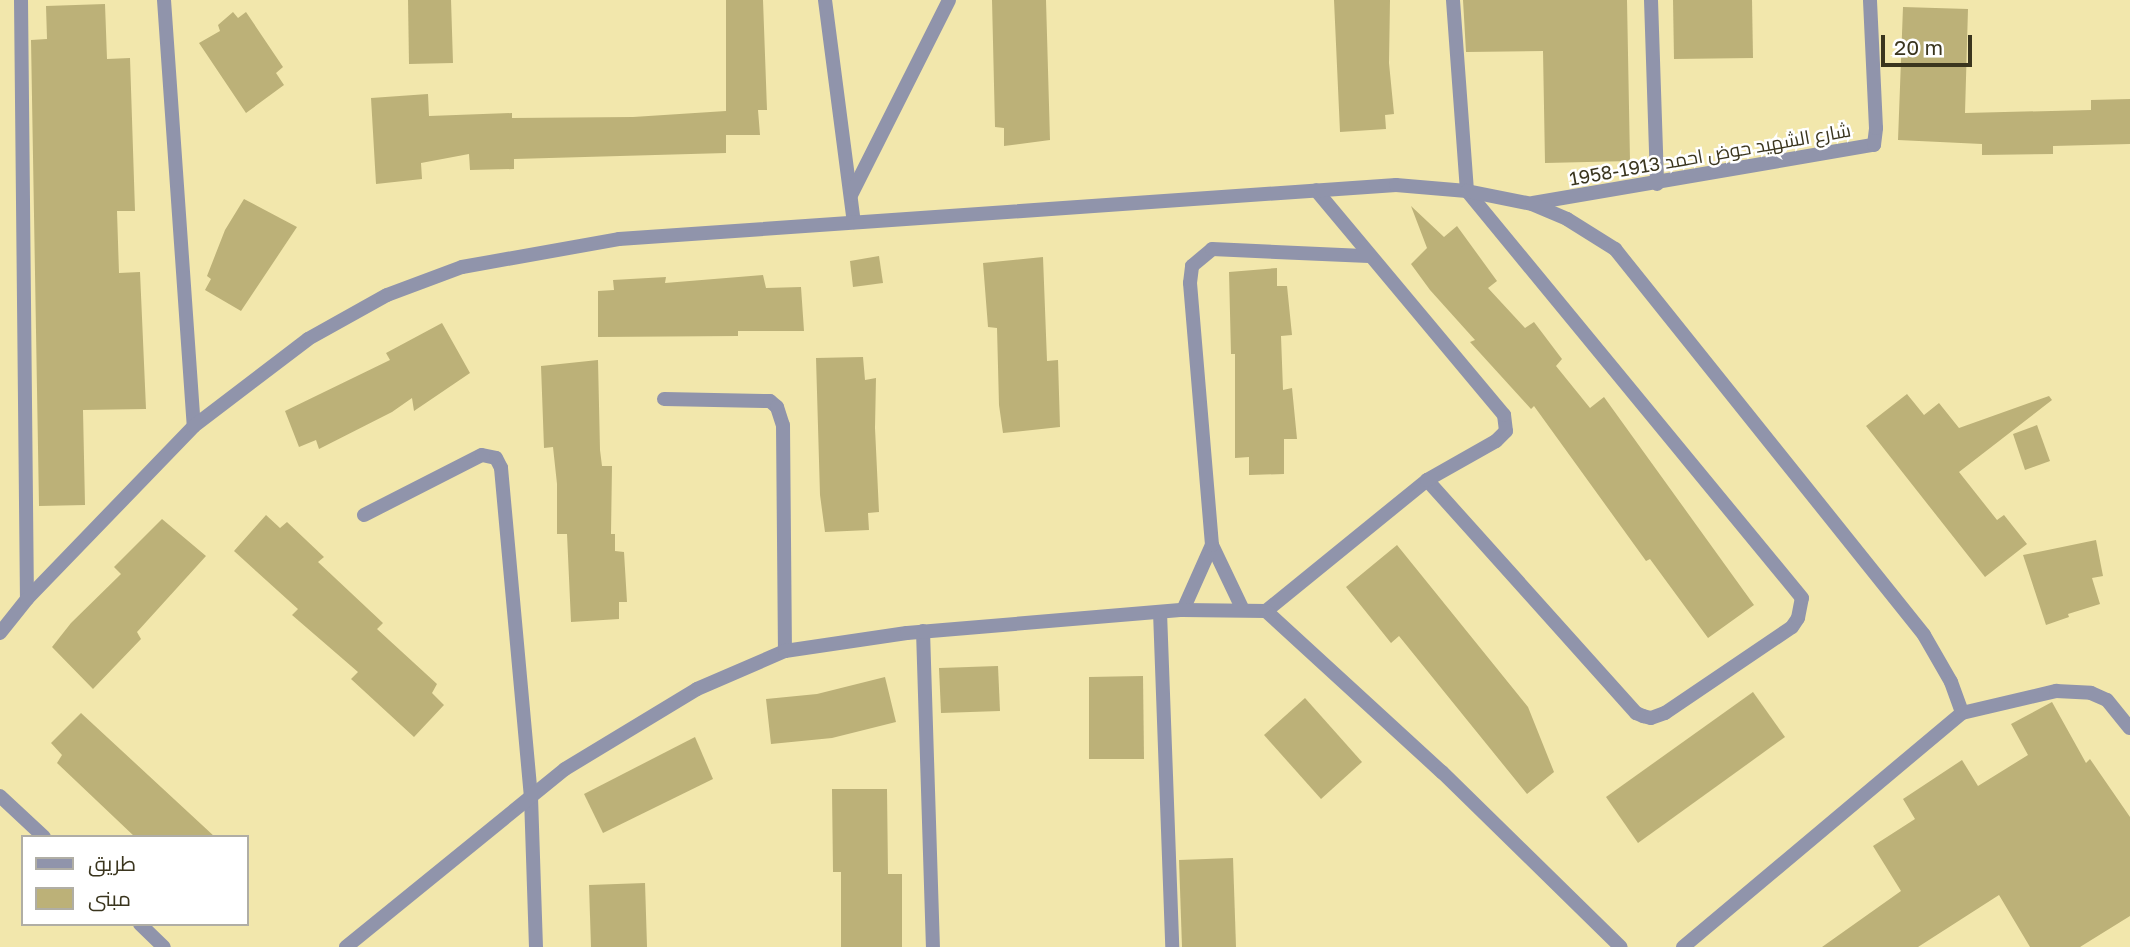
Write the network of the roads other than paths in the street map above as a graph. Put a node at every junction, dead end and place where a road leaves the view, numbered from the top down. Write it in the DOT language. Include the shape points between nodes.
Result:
graph roads {
  1 [pos="20,0"];
  2 [pos="164,0"];
  3 [pos="825,0"];
  4 [pos="949,0"];
  5 [pos="1452,0"];
  6 [pos="1651,0"];
  7 [pos="1870,0"];
  8 [pos="1657,184"];
  9 [pos="1316,190"];
  10 [pos="1467,191"];
  11 [pos="851,197"];
  12 [pos="1532,204"];
  13 [pos="854,222"];
  14 [pos="1369,256"];
  15 [pos="664,399"];
  16 [pos="194,426"];
  17 [pos="1427,480"];
  18 [pos="365,515"];
  19 [pos="1212,545"];
  20 [pos="27,599"];
  21 [pos="1183,610"];
  22 [pos="1243,610"];
  23 [pos="1266,611"];
  24 [pos="1160,612"];
  25 [pos="923,631"];
  26 [pos="0,633"];
  27 [pos="785,651"];
  28 [pos="1962,713"];
  29 [pos="2130,728"];
  30 [pos="0,796"];
  31 [pos="531,797"];
  32 [pos="42,835"];
  33 [pos="142,926"];
  34 [pos="164,947"];
  35 [pos="346,947"];
  36 [pos="536,947"];
  37 [pos="933,947"];
  38 [pos="1172,947"];
  39 [pos="1621,947"];
  40 [pos="1683,947"];
  1 -- 20 [label="street"];
  2 -- 16 [label="street"];
  3 -- 11 [label="street"];
  4 -- 11 [label="street"];
  5 -- 10 [label="street"];
  6 -- 8 [label="street"];
  7 -- 8 [label="street, شارع الشهيد حوض احمد 1913-1958" via="1874,145"];
  8 -- 12 [label="street, شارع الشهيد حوض احمد 1913-1958"];
  9 -- 10 [label="street" via="1396,185"];
  9 -- 13 [label="street"];
  9 -- 14 [label="street"];
  10 -- 12 [label="street"];
  10 -- 17 [label="street" via="1802,598 1798,618 1792,627 1665,713 1643,716"];
  11 -- 13 [label="street"];
  12 -- 28 [label="street" via="1615,249 1924,635 1951,682"];
  13 -- 16 [label="street" via="619,239 462,267 387,295 308,339"];
  14 -- 17 [label="street" via="1504,415 1507,425 1496,441"];
  14 -- 19 [label="street" via="1212,248 1192,266"];
  15 -- 27 [label="street" via="770,401 777,407 783,425"];
  16 -- 20 [label="street"];
  17 -- 23 [label="street"];
  18 -- 31 [label="street" via="482,455 496,458 501,468"];
  19 -- 21 [label="street"];
  19 -- 22 [label="street"];
  20 -- 26 [label="street"];
  21 -- 22 [label="street"];
  21 -- 24 [label="street"];
  22 -- 23 [label="street"];
  23 -- 39 [label="street" via="1422,753"];
  24 -- 25 [label="street"];
  24 -- 38 [label="street"];
  25 -- 27 [label="street"];
  25 -- 37 [label="street"];
  27 -- 31 [label="street" via="696,689 565,769"];
  28 -- 29 [label="street" via="2056,691 2091,693 2107,700"];
  28 -- 40 [label="street"];
  30 -- 32 [label="street"];
  31 -- 35 [label="street"];
  31 -- 36 [label="street"];
  33 -- 34 [label="street"];
}
